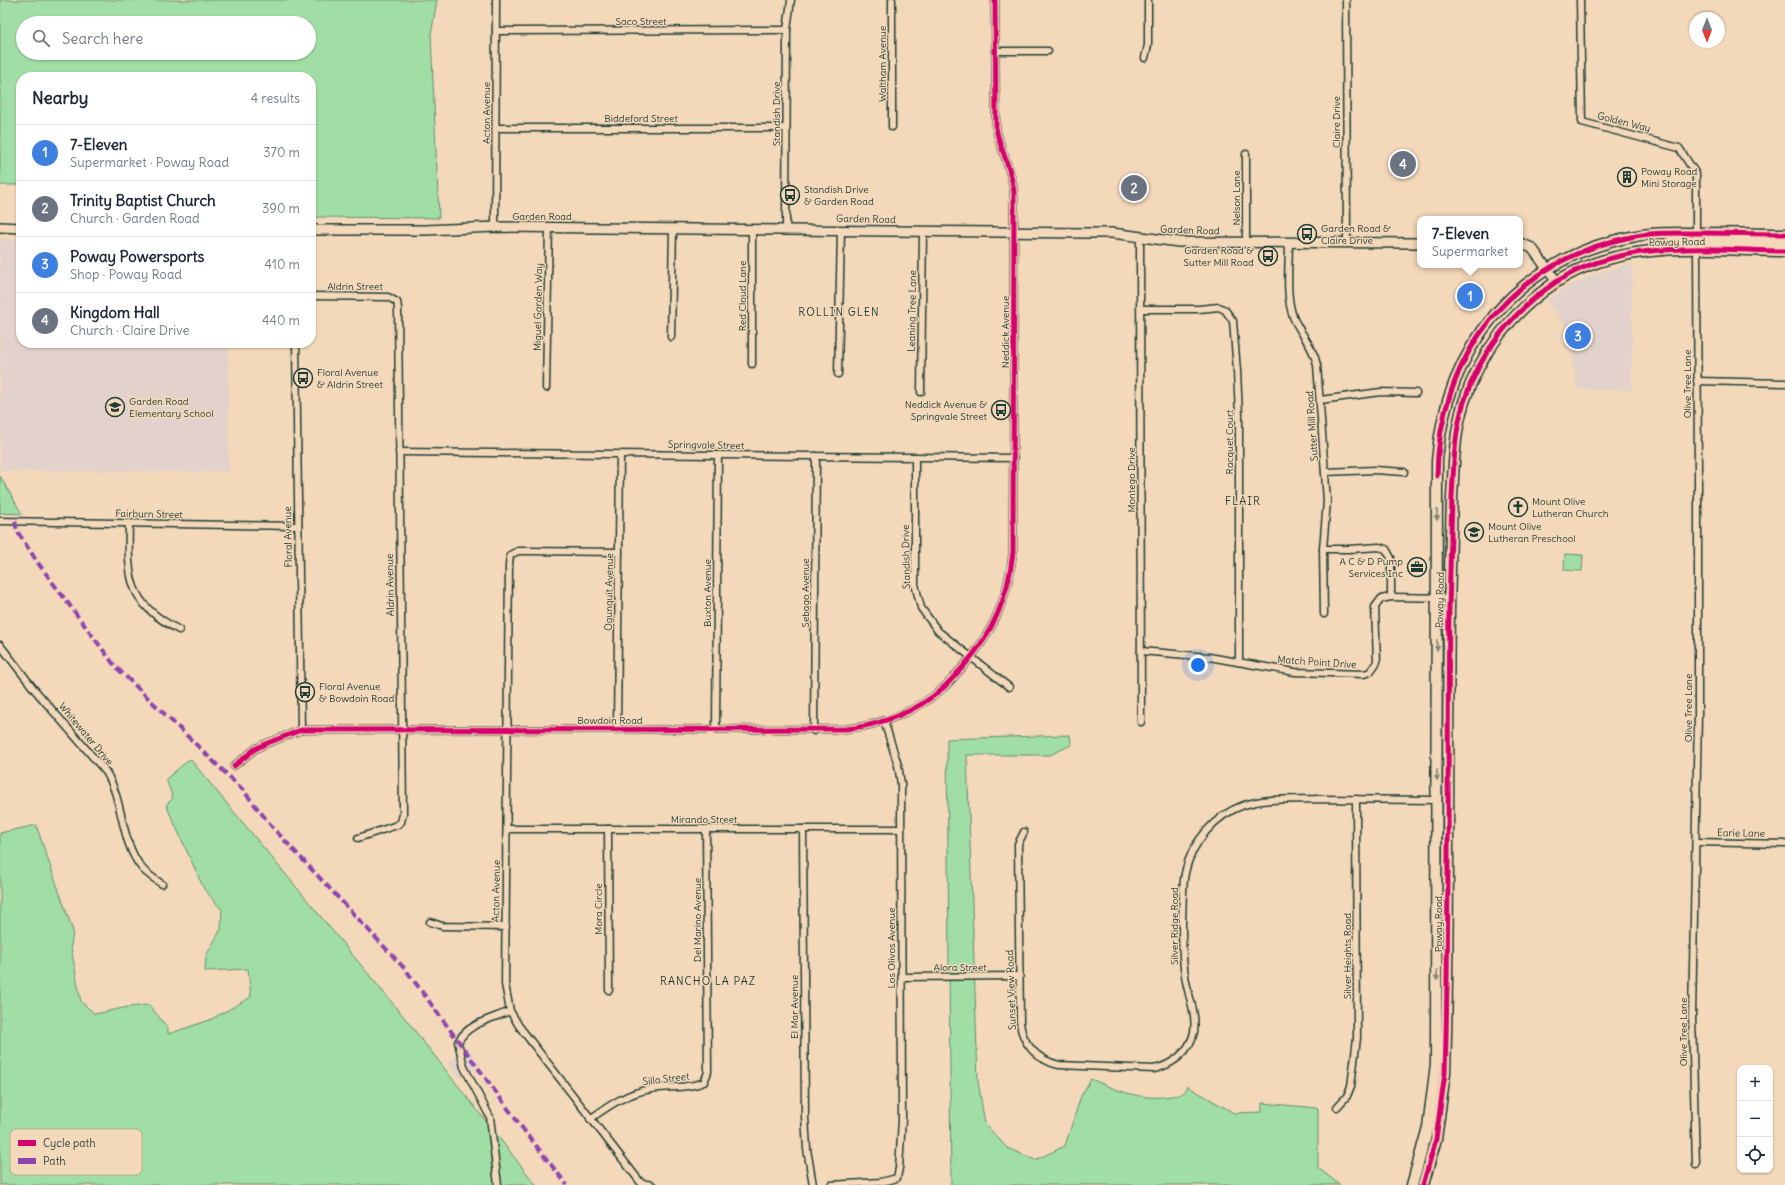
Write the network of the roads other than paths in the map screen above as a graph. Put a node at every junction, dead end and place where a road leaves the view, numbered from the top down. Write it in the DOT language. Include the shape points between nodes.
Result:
graph roads {
  1 [pos="496,0"];
  2 [pos="791,0"];
  3 [pos="892,0"];
  4 [pos="995,0"];
  5 [pos="1148,0"];
  6 [pos="1346,0"];
  7 [pos="1580,0"];
  8 [pos="787,30"];
  9 [pos="496,31"];
  10 [pos="995,51"];
  11 [pos="1048,51"];
  12 [pos="1145,58"];
  13 [pos="892,127"];
  14 [pos="496,128"];
  15 [pos="786,128"];
  16 [pos="1246,154"];
  17 [pos="0,227"];
  18 [pos="495,227"];
  19 [pos="549,227"];
  20 [pos="16,228"];
  21 [pos="672,228"];
  22 [pos="752,229"];
  23 [pos="786,229"];
  24 [pos="316,230"];
  25 [pos="841,230"];
  26 [pos="923,231"];
  27 [pos="1015,232"];
  28 [pos="1696,233"];
  29 [pos="1785,234"];
  30 [pos="1140,238"];
  31 [pos="1785,241"];
  32 [pos="1246,243"];
  33 [pos="1289,243"];
  34 [pos="1347,243"];
  35 [pos="1417,244"];
  36 [pos="1523,244"];
  37 [pos="1696,250"];
  38 [pos="1785,251"];
  39 [pos="1609,259"];
  40 [pos="1547,270"];
  41 [pos="1557,282"];
  42 [pos="316,296"];
  43 [pos="396,302"];
  44 [pos="1141,309"];
  45 [pos="671,337"];
  46 [pos="296,348"];
  47 [pos="752,364"];
  48 [pos="838,374"];
  49 [pos="1696,381"];
  50 [pos="1785,383"];
  51 [pos="546,388"];
  52 [pos="921,392"];
  53 [pos="1416,393"];
  54 [pos="1320,400"];
  55 [pos="399,452"];
  56 [pos="620,454"];
  57 [pos="718,456"];
  58 [pos="816,456"];
  59 [pos="915,457"];
  60 [pos="1014,458"];
  61 [pos="1325,472"];
  62 [pos="1404,472"];
  63 [pos="0,521"];
  64 [pos="129,523"];
  65 [pos="298,526"];
  66 [pos="1323,549"];
  67 [pos="619,552"];
  68 [pos="1391,596"];
  69 [pos="1437,598"];
  70 [pos="1450,598"];
  71 [pos="1324,614"];
  72 [pos="179,630"];
  73 [pos="0,645"];
  74 [pos="1141,651"];
  75 [pos="972,656"];
  76 [pos="1239,662"];
  77 [pos="1009,687"];
  78 [pos="884,721"];
  79 [pos="1141,722"];
  80 [pos="508,729"];
  81 [pos="617,729"];
  82 [pos="301,730"];
  83 [pos="402,730"];
  84 [pos="716,730"];
  85 [pos="814,731"];
  86 [pos="234,766"];
  87 [pos="1356,799"];
  88 [pos="1437,800"];
  89 [pos="1448,800"];
  90 [pos="507,829"];
  91 [pos="608,829"];
  92 [pos="706,829"];
  93 [pos="803,829"];
  94 [pos="901,829"];
  95 [pos="1024,832"];
  96 [pos="358,838"];
  97 [pos="1697,842"];
  98 [pos="1785,844"];
  99 [pos="162,884"];
  100 [pos="430,922"];
  101 [pos="506,927"];
  102 [pos="1019,976"];
  103 [pos="902,977"];
  104 [pos="609,990"];
  105 [pos="510,1011"];
  106 [pos="1147,1069"];
  107 [pos="704,1082"];
  108 [pos="1337,1107"];
  109 [pos="590,1119"];
  110 [pos="1696,1165"];
  111 [pos="498,1185"];
  112 [pos="652,1185"];
  113 [pos="813,1185"];
  114 [pos="831,1185"];
  115 [pos="1412,1185"];
  116 [pos="1423,1185"];
  1 -- 9 [label="street, Acton Avenue"];
  2 -- 8 [label="street, Standish Drive"];
  3 -- 13 [label="street, Waltham Avenue"];
  4 -- 10 [label="street, Neddick Avenue"];
  5 -- 12 [label="street" via="1148,45"];
  6 -- 34 [label="street, Claire Drive"];
  7 -- 28 [label="street, Golden Way" via="1582,122 1679,148 1696,174"];
  8 -- 9 [label="street, Saco Street"];
  8 -- 15 [label="street, Standish Drive"];
  9 -- 14 [label="street, Acton Avenue"];
  10 -- 11 [label="street"];
  10 -- 27 [label="street, Neddick Avenue" via="996,128 1014,186"];
  14 -- 15 [label="street, Biddeford Street"];
  14 -- 18 [label="street, Acton Avenue"];
  15 -- 23 [label="street, Standish Drive"];
  16 -- 32 [label="street, Nelson Lane"];
  17 -- 20 [label="street"];
  18 -- 19 [label="street, Garden Road"];
  18 -- 24 [label="street, Garden Road"];
  19 -- 21 [label="street, Garden Road"];
  19 -- 51 [label="street, Miguel Garden Way"];
  21 -- 22 [label="street, Garden Road"];
  21 -- 45 [label="street"];
  22 -- 23 [label="street, Garden Road"];
  22 -- 47 [label="street, Red Cloud Lane"];
  23 -- 25 [label="street, Garden Road"];
  25 -- 26 [label="street, Garden Road"];
  25 -- 48 [label="street"];
  26 -- 27 [label="street, Garden Road"];
  26 -- 52 [label="street, Leaning Tree Lane"];
  27 -- 30 [label="street, Garden Road" via="1112,233"];
  27 -- 60 [label="street, Neddick Avenue"];
  28 -- 29 [label="main road, Poway Road"];
  28 -- 39 [label="main road" via="1692,242 1628,248"];
  28 -- 40 [label="main road, Poway Road" via="1654,234 1621,239 1586,250"];
  30 -- 32 [label="street, Garden Road" via="1179,242"];
  30 -- 44 [label="street, Montego Drive"];
  31 -- 37 [label="main road" via="1705,241 1697,246"];
  32 -- 33 [label="street, Garden Road"];
  33 -- 34 [label="street, Garden Road"];
  33 -- 54 [label="street, Sutter Mill Road" via="1290,306 1316,358"];
  34 -- 35 [label="street, Garden Road"];
  36 -- 40 [label="street" via="1532,248"];
  37 -- 38 [label="main road, Poway Road"];
  37 -- 39 [label="main road, Poway Road" via="1640,252"];
  37 -- 49 [label="street, Olive Tree Lane"];
  39 -- 41 [label="main road, Poway Road"];
  40 -- 41 [label="street"];
  40 -- 69 [label="main road, Poway Road, one-way" via="1511,297 1487,323 1463,360 1449,393 1440,428 1437,461"];
  41 -- 70 [label="main road, Poway Road" via="1528,303 1500,334 1480,364 1465,398 1454,451"];
  42 -- 43 [label="street, Aldrin Street" via="388,297"];
  43 -- 55 [label="street, Aldrin Avenue"];
  44 -- 74 [label="street, Montego Drive"];
  44 -- 76 [label="street, Racquet Court" via="1219,307 1226,310 1233,321 1239,415"];
  46 -- 65 [label="street, Floral Avenue"];
  49 -- 50 [label="street"];
  49 -- 97 [label="street, Olive Tree Lane"];
  53 -- 54 [label="street" via="1381,392"];
  54 -- 61 [label="street, Sutter Mill Road"];
  55 -- 56 [label="street, Springvale Street"];
  55 -- 83 [label="street, Aldrin Avenue"];
  56 -- 57 [label="street, Springvale Street"];
  56 -- 67 [label="street, Ogunquit Avenue"];
  57 -- 58 [label="street, Springvale Street"];
  57 -- 84 [label="street, Buxton Avenue"];
  58 -- 59 [label="street, Springvale Street"];
  58 -- 85 [label="street, Sebago Avenue"];
  59 -- 60 [label="street, Springvale Street"];
  59 -- 75 [label="street, Standish Drive" via="917,596 921,608 938,631"];
  60 -- 75 [label="street, Neddick Avenue" via="1013,552 1010,580 995,621"];
  61 -- 62 [label="street"];
  61 -- 66 [label="street, Sutter Mill Road" via="1327,501"];
  63 -- 64 [label="street, Fairburn Street"];
  64 -- 65 [label="street, Fairburn Street"];
  64 -- 72 [label="street" via="129,571 136,593 161,620"];
  65 -- 82 [label="street, Floral Avenue"];
  66 -- 68 [label="street" via="1386,549 1391,558"];
  66 -- 71 [label="street, Sutter Mill Road"];
  67 -- 80 [label="street, Acton Avenue" via="518,551 510,555"];
  67 -- 81 [label="street, Ogunquit Avenue"];
  68 -- 69 [label="street"];
  68 -- 76 [label="street, Match Point Drive" via="1381,599 1375,607 1377,662 1370,672 1358,675 1308,673 1275,670"];
  69 -- 70 [label="street"];
  69 -- 88 [label="main road, Poway Road, one-way"];
  70 -- 89 [label="main road, Poway Road"];
  73 -- 99 [label="street, Whitewater Drive" via="106,772 119,802 128,844 146,872"];
  74 -- 76 [label="street, Match Point Drive" via="1195,655"];
  74 -- 79 [label="street, Montego Drive"];
  75 -- 77 [label="street, Standish Drive"];
  75 -- 78 [label="street, Bowdoin Road" via="934,696 913,709"];
  78 -- 85 [label="street, Bowdoin Road" via="857,728"];
  78 -- 94 [label="street, Los Olivos Avenue" via="900,774"];
  80 -- 81 [label="street, Bowdoin Road"];
  80 -- 83 [label="street, Bowdoin Road"];
  80 -- 90 [label="street, Acton Avenue"];
  81 -- 84 [label="street, Bowdoin Road"];
  82 -- 83 [label="street, Bowdoin Road"];
  82 -- 86 [label="street, Bowdoin Road" via="255,749"];
  83 -- 96 [label="street, Aldrin Avenue" via="402,822"];
  84 -- 85 [label="street, Bowdoin Road"];
  87 -- 88 [label="street, Silver Ridge Road"];
  87 -- 106 [label="street, Silver Ridge Road" via="1260,801 1226,814 1202,837 1187,866 1183,894 1183,957 1185,980 1194,1014 1193,1036 1177,1059 1161,1067"];
  87 -- 108 [label="street, Silver Heights Road" via="1357,1038 1352,1086"];
  88 -- 89 [label="main road"];
  88 -- 115 [label="main road, Poway Road, one-way" via="1436,1064 1428,1127"];
  89 -- 116 [label="main road, Poway Road" via="1445,1073 1436,1139"];
  90 -- 91 [label="street, Mirando Street"];
  90 -- 101 [label="street, Acton Avenue"];
  91 -- 92 [label="street, Mirando Street"];
  91 -- 104 [label="street, Mora Circle"];
  92 -- 93 [label="street, Mirando Street"];
  92 -- 107 [label="street, Del Marino Avenue" via="708,1072"];
  93 -- 94 [label="street, Mirando Street"];
  93 -- 113 [label="street, El Mar Avenue" via="805,1117"];
  94 -- 103 [label="street, Los Olivos Avenue"];
  95 -- 102 [label="street, Sunset View Road" via="1018,844"];
  97 -- 98 [label="street, Earie Lane"];
  97 -- 110 [label="street, Olive Tree Lane" via="1692,1016"];
  100 -- 101 [label="street" via="442,926"];
  101 -- 105 [label="street, Acton Avenue" via="505,984"];
  102 -- 103 [label="street, Alora Street"];
  102 -- 106 [label="street, Sunset View Road" via="1021,1028 1028,1046 1038,1056 1059,1065"];
  103 -- 114 [label="street, Los Olivos Avenue" via="902,1130 897,1178 881,1182"];
  105 -- 109 [label="street, Acton Avenue"];
  105 -- 111 [label="street" via="470,1028 458,1042 464,1067 490,1117"];
  107 -- 109 [label="street, Silla Street" via="695,1086 652,1089 630,1094"];
  109 -- 112 [label="street, Acton Avenue" via="640,1183"];
}
